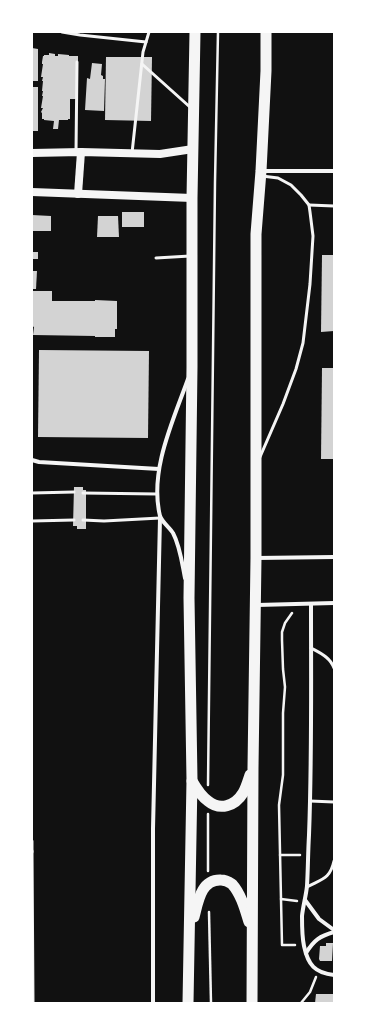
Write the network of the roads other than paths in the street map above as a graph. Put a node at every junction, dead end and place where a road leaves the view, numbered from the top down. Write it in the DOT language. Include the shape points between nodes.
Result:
graph roads {
  1 [pos="62,32"];
  2 [pos="149,32"];
  3 [pos="195,32"];
  4 [pos="266,32"];
  5 [pos="146,42"];
  6 [pos="77,62"];
  7 [pos="142,64"];
  8 [pos="193,110"];
  9 [pos="193,150"];
  10 [pos="79,152"];
  11 [pos="32,153"];
  12 [pos="132,153"];
  13 [pos="334,171"];
  14 [pos="261,174"];
  15 [pos="32,192"];
  16 [pos="78,194"];
  17 [pos="192,198"];
  18 [pos="308,205"];
  19 [pos="334,206"];
  20 [pos="192,256"];
  21 [pos="156,258"];
  22 [pos="192,368"];
  23 [pos="32,460"];
  24 [pos="256,468"];
  25 [pos="159,469"];
  26 [pos="74,492"];
  27 [pos="32,493"];
  28 [pos="83,493"];
  29 [pos="157,494"];
  30 [pos="160,518"];
  31 [pos="74,520"];
  32 [pos="83,520"];
  33 [pos="32,521"];
  34 [pos="334,557"];
  35 [pos="256,558"];
  36 [pos="189,598"];
  37 [pos="334,603"];
  38 [pos="311,604"];
  39 [pos="255,605"];
  40 [pos="311,648"];
  41 [pos="334,668"];
  42 [pos="253,768"];
  43 [pos="192,780"];
  44 [pos="310,801"];
  45 [pos="334,802"];
  46 [pos="32,840"];
  47 [pos="32,851"];
  48 [pos="334,861"];
  49 [pos="307,887"];
  50 [pos="305,901"];
  51 [pos="252,930"];
  52 [pos="190,931"];
  53 [pos="334,931"];
  54 [pos="306,953"];
  55 [pos="334,975"];
  56 [pos="33,1003"];
  57 [pos="153,1003"];
  58 [pos="188,1003"];
  59 [pos="252,1003"];
  1 -- 5 [label="lane"];
  2 -- 5 [label="lane"];
  3 -- 8 [label="highway"];
  4 -- 14 [label="highway"];
  5 -- 7 [label="lane"];
  6 -- 10 [label="lane"];
  7 -- 8 [label="lane"];
  7 -- 12 [label="lane"];
  8 -- 9 [label="highway"];
  9 -- 12 [label="main road" via="160,154"];
  9 -- 17 [label="highway"];
  10 -- 11 [label="main road"];
  10 -- 12 [label="main road"];
  10 -- 16 [label="main road"];
  13 -- 14 [label="street"];
  14 -- 18 [label="lane" via="278,178 291,185"];
  14 -- 24 [label="highway" via="256,234"];
  15 -- 16 [label="main road"];
  16 -- 17 [label="main road"];
  17 -- 20 [label="highway"];
  18 -- 19 [label="lane"];
  18 -- 24 [label="lane" via="313,236 303,343 283,404"];
  20 -- 21 [label="lane"];
  20 -- 22 [label="highway"];
  22 -- 25 [label="street" via="167,438"];
  22 -- 36 [label="highway"];
  23 -- 25 [label="street"];
  24 -- 35 [label="highway"];
  25 -- 29 [label="street"];
  26 -- 27 [label="lane"];
  28 -- 29 [label="lane"];
  29 -- 30 [label="street"];
  30 -- 32 [label="lane"];
  30 -- 36 [label="street" via="172,533 179,549"];
  30 -- 57 [label="street" via="153,829"];
  31 -- 33 [label="lane"];
  34 -- 35 [label="street"];
  35 -- 39 [label="highway"];
  36 -- 43 [label="highway"];
  37 -- 38 [label="street"];
  38 -- 39 [label="street"];
  38 -- 40 [label="street"];
  39 -- 42 [label="highway"];
  40 -- 41 [label="lane" via="326,656"];
  40 -- 44 [label="street"];
  42 -- 43 [label="highway" via="243,793 234,803 225,806 217,806 208,801"];
  42 -- 51 [label="highway"];
  43 -- 52 [label="highway"];
  44 -- 45 [label="lane"];
  44 -- 49 [label="street"];
  46 -- 47 [label="lane"];
  47 -- 56 [label="lane"];
  48 -- 49 [label="lane" via="327,877"];
  49 -- 50 [label="street"];
  50 -- 53 [label="street" via="319,919"];
  50 -- 54 [label="street" via="302,915"];
  51 -- 52 [label="highway" via="240,896 232,884 215,880 208,883 200,894"];
  51 -- 59 [label="highway"];
  52 -- 58 [label="highway"];
  53 -- 54 [label="street" via="319,937"];
  54 -- 55 [label="street" via="314,968"];
}
